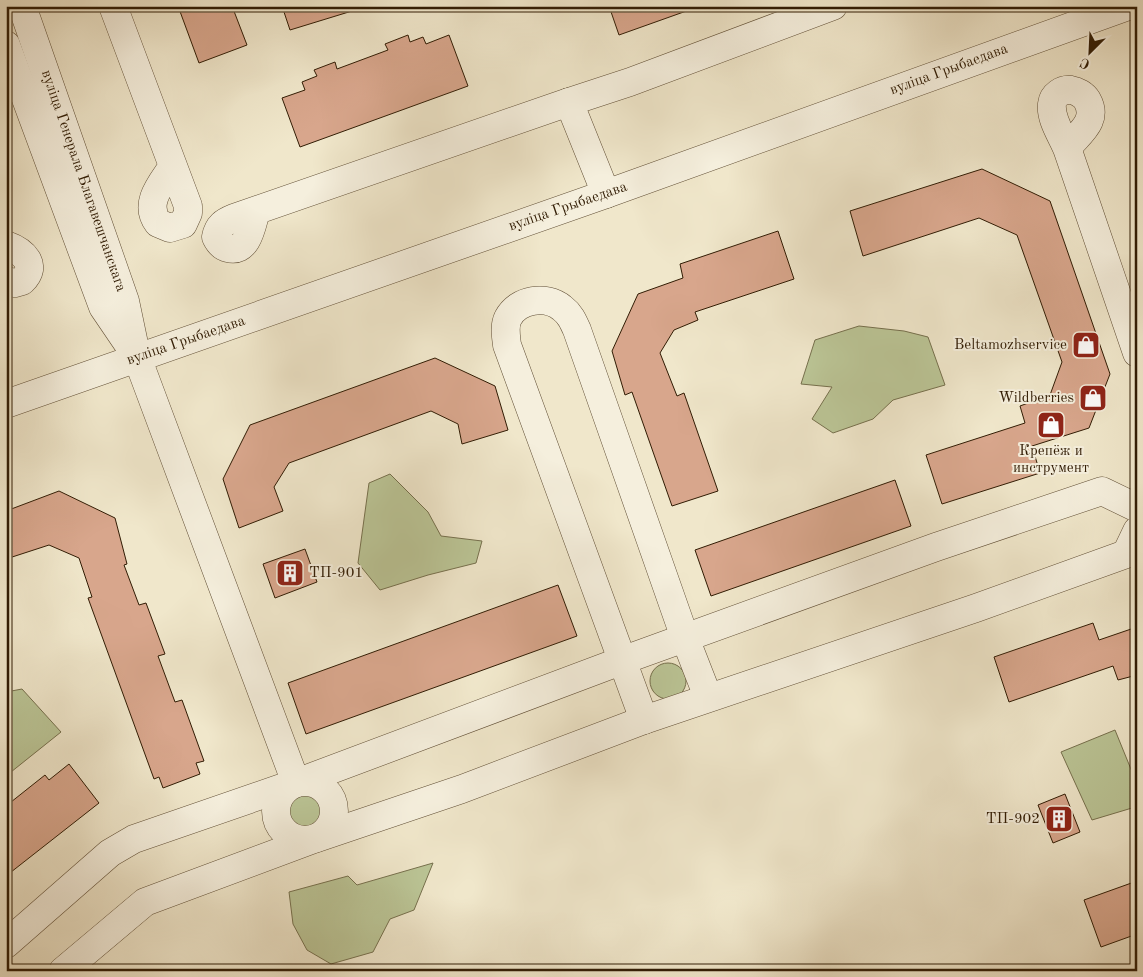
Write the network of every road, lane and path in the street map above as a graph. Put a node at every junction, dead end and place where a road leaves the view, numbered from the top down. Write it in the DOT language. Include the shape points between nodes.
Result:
graph roads {
  1 [pos="22,6"];
  2 [pos="113,6"];
  3 [pos="833,6"];
  4 [pos="1128,6"];
  5 [pos="6,45"];
  6 [pos="569,102"];
  7 [pos="1067,148"];
  8 [pos="173,166"];
  9 [pos="606,194"];
  10 [pos="256,211"];
  11 [pos="6,246"];
  12 [pos="6,281"];
  13 [pos="1137,353"];
  14 [pos="137,357"];
  15 [pos="6,404"];
  16 [pos="1137,508"];
  17 [pos="1137,530"];
  18 [pos="685,638"];
  19 [pos="621,661"];
  20 [pos="708,698"];
  21 [pos="644,720"];
  22 [pos="296,784"];
  23 [pos="314,839"];
  24 [pos="6,944"];
  25 [pos="62,971"];
  1 -- 14 [label="street, вуліца Генерала Благавешчанскага" via="125,300"];
  2 -- 8 [label="street"];
  3 -- 6 [label="street"];
  4 -- 9 [label="street, вуліца Грыбаедава"];
  5 -- 14 [label="street" via="103,307"];
  6 -- 9 [label="street"];
  6 -- 10 [label="street"];
  7 -- 13 [label="street"];
  9 -- 14 [label="street, вуліца Грыбаедава"];
  11 -- 12 [label="street" via="22,254 29,265 29,272 22,282"];
  14 -- 15 [label="street, вуліца Грыбаедава"];
  14 -- 22 [label="street"];
  16 -- 18 [label="street" via="1102,491"];
  17 -- 20 [label="street" via="1126,554"];
  18 -- 19 [label="street"];
  18 -- 19 [label="street" via="578,330 571,316 561,307 546,300 530,301 517,308 508,319 506,345"];
  18 -- 20 [label="street"];
  19 -- 21 [label="street"];
  19 -- 22 [label="street"];
  20 -- 21 [label="street"];
  21 -- 23 [label="street" via="462,789"];
  22 -- 23 [label="street" via="280,796 277,805 280,825 294,838"];
  22 -- 23 [label="street" via="316,784 325,790 334,807 334,818 327,831"];
  22 -- 24 [label="street" via="134,839 110,853"];
  23 -- 25 [label="street" via="146,902"];
}
